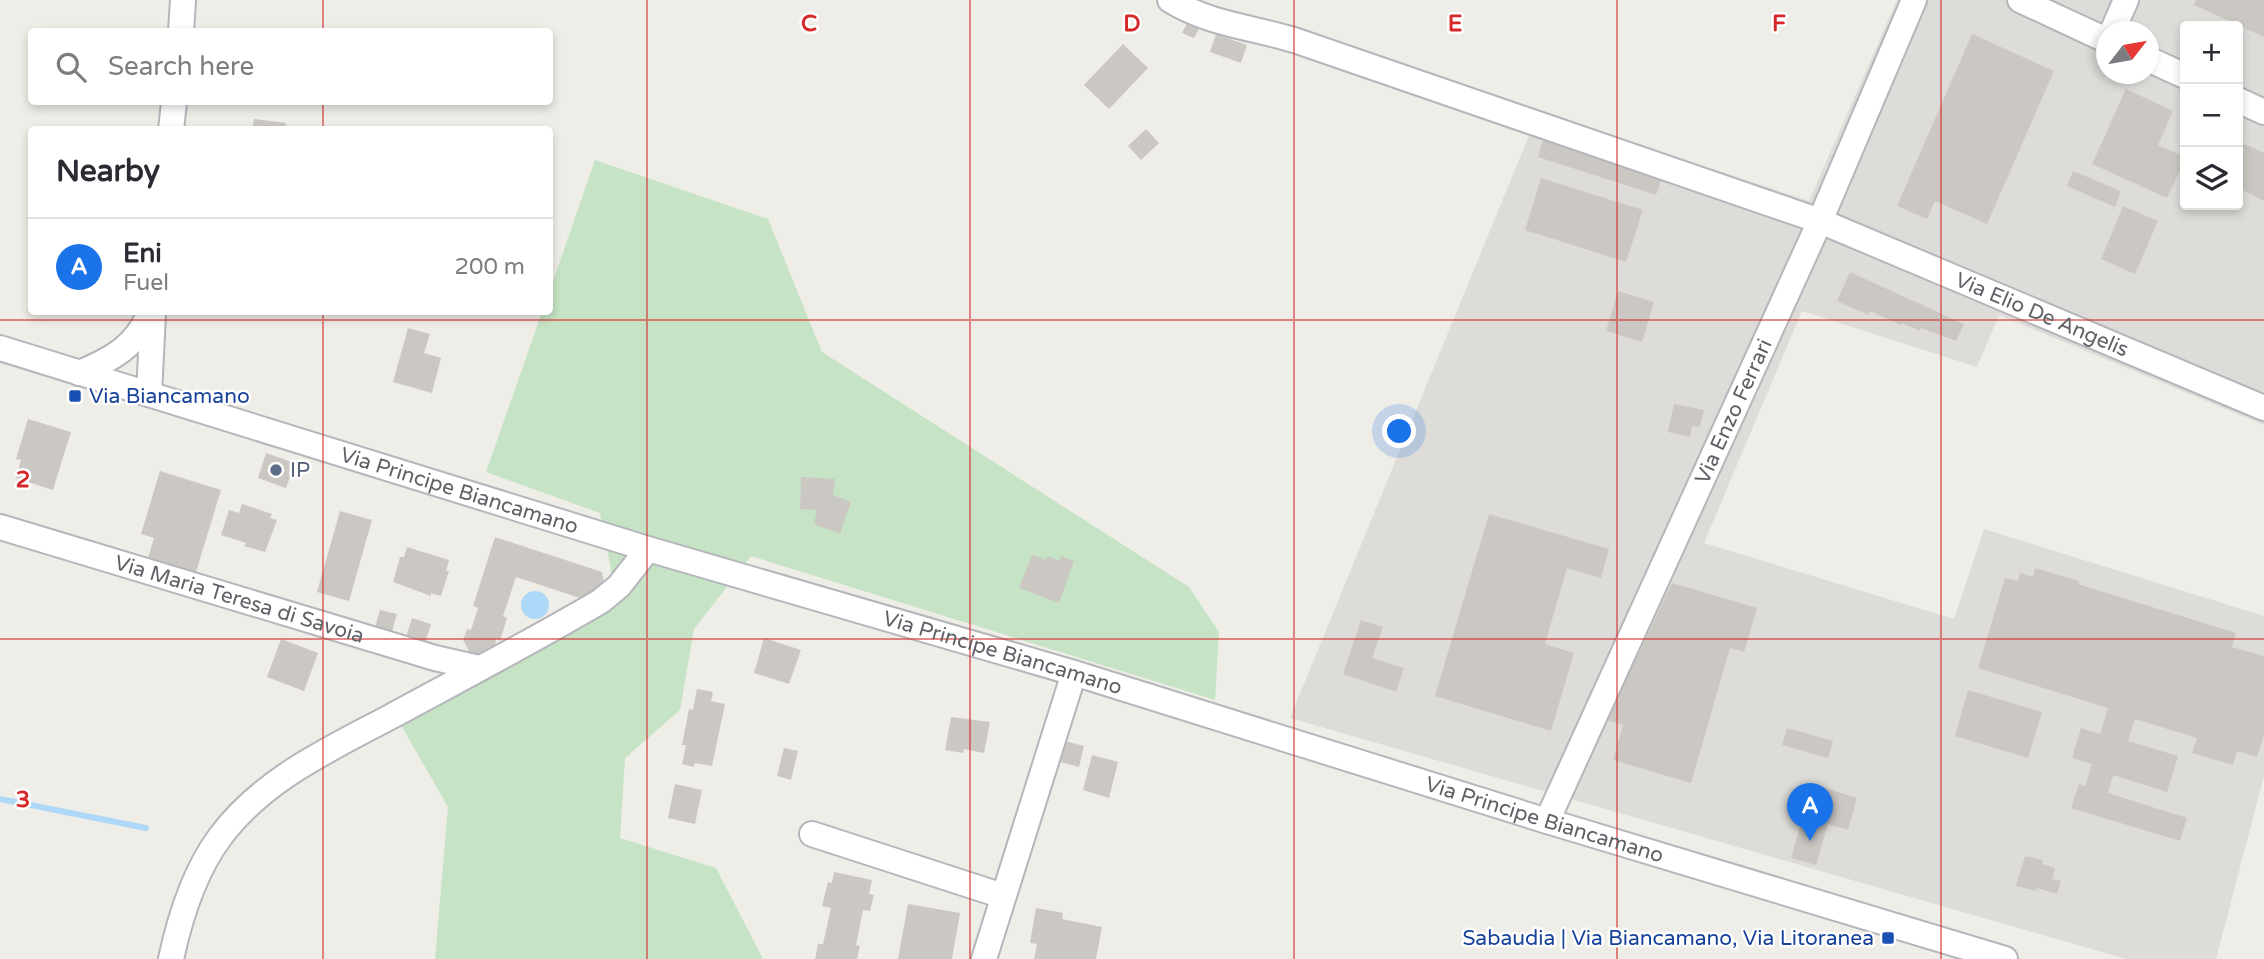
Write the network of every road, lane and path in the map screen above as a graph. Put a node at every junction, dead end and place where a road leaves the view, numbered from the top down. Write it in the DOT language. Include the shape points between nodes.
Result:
graph roads {
  1 [pos="183,0"];
  2 [pos="1170,0"];
  3 [pos="1914,0"];
  4 [pos="2020,0"];
  5 [pos="2126,0"];
  6 [pos="2117,21"];
  7 [pos="181,28"];
  8 [pos="2096,35"];
  9 [pos="2159,64"];
  10 [pos="2180,74"];
  11 [pos="2243,102"];
  12 [pos="174,105"];
  13 [pos="2264,112"];
  14 [pos="172,126"];
  15 [pos="1820,221"];
  16 [pos="149,315"];
  17 [pos="151,315"];
  18 [pos="0,348"];
  19 [pos="79,373"];
  20 [pos="149,394"];
  21 [pos="2264,408"];
  22 [pos="0,527"];
  23 [pos="648,549"];
  24 [pos="435,657"];
  25 [pos="479,668"];
  26 [pos="1074,673"];
  27 [pos="429,695"];
  28 [pos="1547,821"];
  29 [pos="812,834"];
  30 [pos="1003,896"];
  31 [pos="172,959"];
  32 [pos="984,959"];
  33 [pos="2005,959"];
  1 -- 7 [label="street"];
  2 -- 15 [label="street, Via Elio De Angelis" via="1219,23 1294,40"];
  3 -- 15 [label="street, Via Enzo Ferrari"];
  4 -- 8 [label="street"];
  5 -- 6 [label="street"];
  9 -- 10 [label="street"];
  11 -- 13 [label="street"];
  12 -- 14 [label="street"];
  15 -- 21 [label="street, Via Elio De Angelis"];
  15 -- 28 [label="street, Via Enzo Ferrari"];
  16 -- 19 [label="street" via="127,347"];
  17 -- 20 [label="street"];
  18 -- 19 [label="street, Via Principe Biancamano"];
  19 -- 20 [label="street, Via Principe Biancamano"];
  20 -- 23 [label="street, Via Principe Biancamano"];
  22 -- 24 [label="street, Via Maria Teresa di Savoia"];
  23 -- 25 [label="street" via="607,596"];
  23 -- 26 [label="street, Via Principe Biancamano"];
  24 -- 25 [label="street, Via Maria Teresa di Savoia"];
  24 -- 27 [label="street"];
  25 -- 27 [label="street"];
  26 -- 28 [label="street, Via Principe Biancamano"];
  26 -- 30 [label="street"];
  27 -- 31 [label="street" via="303,764 244,808 204,863 181,920"];
  28 -- 33 [label="street, Via Principe Biancamano"];
  29 -- 30 [label="street"];
  30 -- 32 [label="street"];
}
